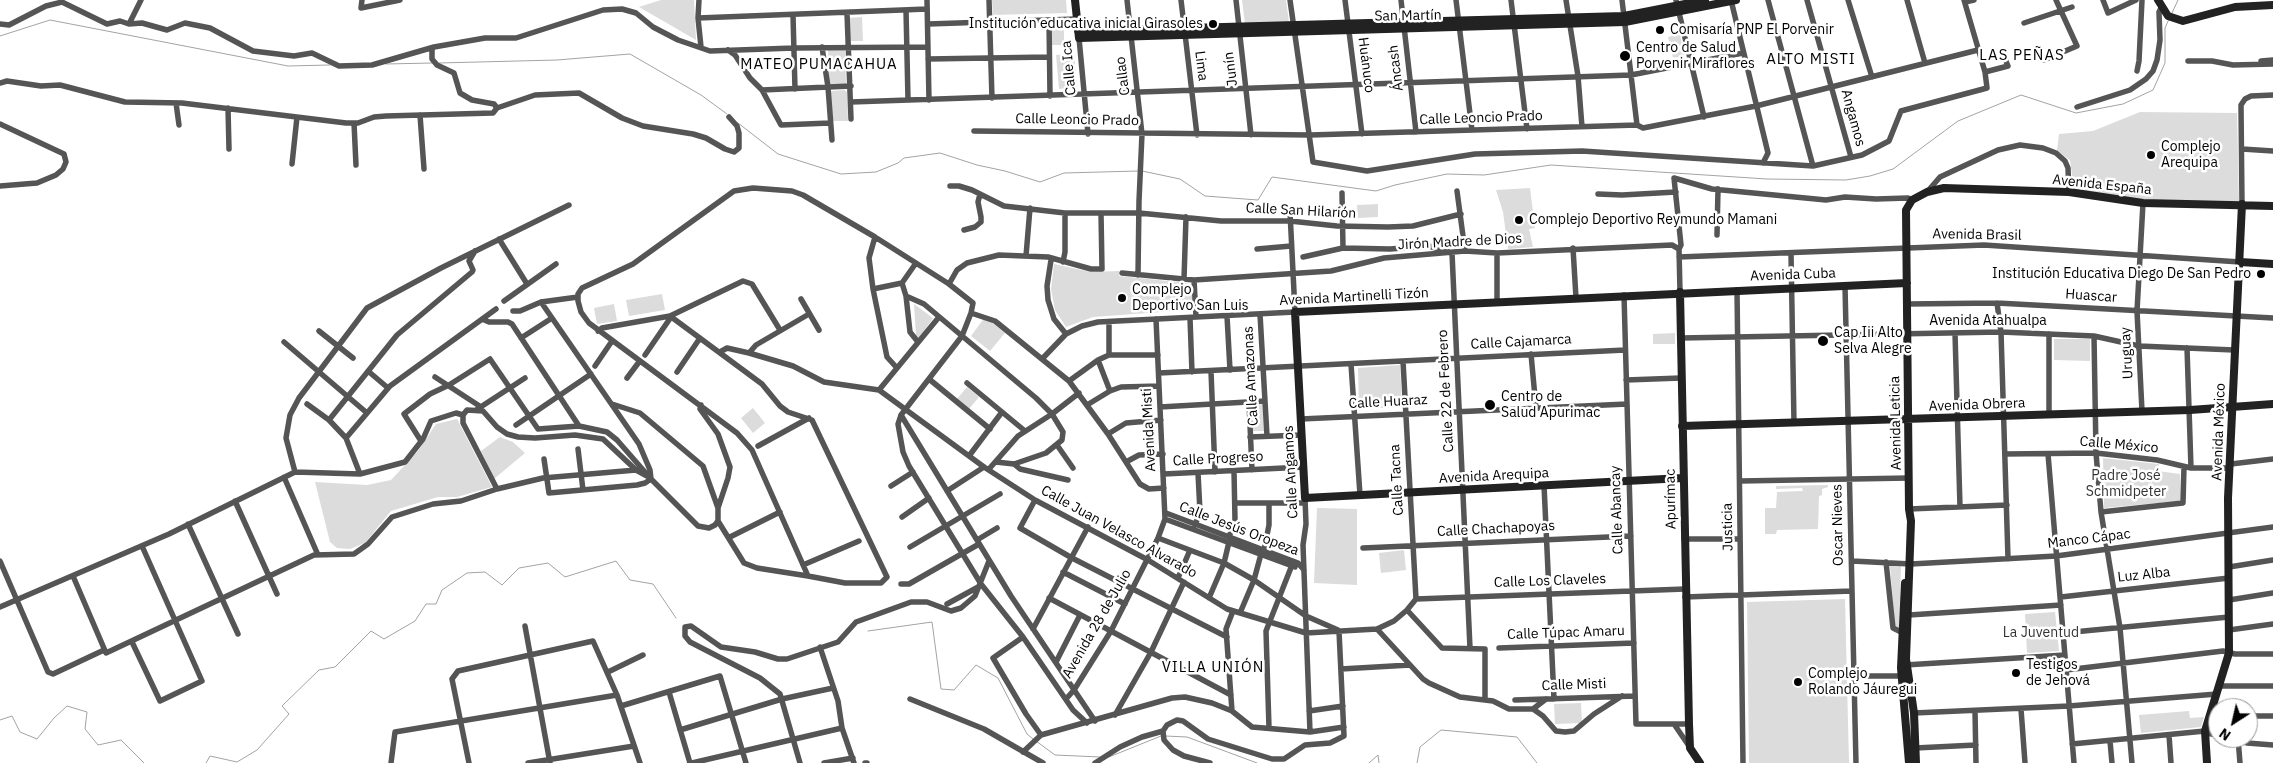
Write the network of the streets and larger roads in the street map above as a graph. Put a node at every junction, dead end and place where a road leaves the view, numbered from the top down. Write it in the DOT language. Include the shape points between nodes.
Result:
graph roads {
  1 [pos="141,0"];
  2 [pos="362,0"];
  3 [pos="400,0"];
  4 [pos="698,0"];
  5 [pos="927,0"];
  6 [pos="989,0"];
  7 [pos="1075,0"];
  8 [pos="1126,0"];
  9 [pos="1181,0"];
  10 [pos="1236,0"];
  11 [pos="1290,0"];
  12 [pos="1345,0"];
  13 [pos="1401,0"];
  14 [pos="1456,0"];
  15 [pos="1511,0"];
  16 [pos="1566,0"];
  17 [pos="1622,0"];
  18 [pos="1704,0"];
  19 [pos="1733,0"];
  20 [pos="1768,0"];
  21 [pos="1807,0"];
  22 [pos="1848,0"];
  23 [pos="1907,0"];
  24 [pos="1974,0"];
  25 [pos="2056,0"];
  26 [pos="2103,0"];
  27 [pos="2136,0"];
  28 [pos="2142,0"];
  29 [pos="1965,1"];
  30 [pos="2159,4"];
  31 [pos="2273,5"];
  32 [pos="1678,6"];
  33 [pos="2072,7"];
  34 [pos="927,9"];
  35 [pos="906,10"];
  36 [pos="2060,12"];
  37 [pos="847,13"];
  38 [pos="793,15"];
  39 [pos="698,18"];
  40 [pos="1077,19"];
  41 [pos="1624,19"];
  42 [pos="1049,20"];
  43 [pos="1569,21"];
  44 [pos="989,22"];
  45 [pos="1514,23"];
  46 [pos="2024,23"];
  47 [pos="0,24"];
  48 [pos="129,24"];
  49 [pos="928,24"];
  50 [pos="1459,24"];
  51 [pos="1403,26"];
  52 [pos="1349,27"];
  53 [pos="1294,28"];
  54 [pos="1240,30"];
  55 [pos="1184,31"];
  56 [pos="1130,33"];
  57 [pos="1078,35"];
  58 [pos="434,47"];
  59 [pos="701,47"];
  60 [pos="850,47"];
  61 [pos="907,47"];
  62 [pos="928,47"];
  63 [pos="794,48"];
  64 [pos="822,48"];
  65 [pos="728,50"];
  66 [pos="1978,50"];
  67 [pos="2002,52"];
  68 [pos="1743,53"];
  69 [pos="1049,57"];
  70 [pos="990,58"];
  71 [pos="928,59"];
  72 [pos="2044,60"];
  73 [pos="2273,60"];
  74 [pos="2188,61"];
  75 [pos="1690,63"];
  76 [pos="1925,63"];
  77 [pos="2230,63"];
  78 [pos="2273,64"];
  79 [pos="2137,71"];
  80 [pos="1985,72"];
  81 [pos="1631,75"];
  82 [pos="1578,76"];
  83 [pos="1872,77"];
  84 [pos="1520,78"];
  85 [pos="1465,80"];
  86 [pos="1410,82"];
  87 [pos="0,83"];
  88 [pos="1356,83"];
  89 [pos="1303,85"];
  90 [pos="851,86"];
  91 [pos="828,87"];
  92 [pos="1246,87"];
  93 [pos="1832,87"];
  94 [pos="795,88"];
  95 [pos="1192,89"];
  96 [pos="762,90"];
  97 [pos="1137,92"];
  98 [pos="2273,94"];
  99 [pos="1084,95"];
  100 [pos="1050,96"];
  101 [pos="1795,97"];
  102 [pos="992,98"];
  103 [pos="908,100"];
  104 [pos="929,100"];
  105 [pos="851,102"];
  106 [pos="176,103"];
  107 [pos="1756,106"];
  108 [pos="2077,107"];
  109 [pos="228,108"];
  110 [pos="497,108"];
  111 [pos="420,115"];
  112 [pos="297,117"];
  113 [pos="729,117"];
  114 [pos="1704,117"];
  115 [pos="851,119"];
  116 [pos="354,123"];
  117 [pos="830,123"];
  118 [pos="0,124"];
  119 [pos="179,125"];
  120 [pos="1637,125"];
  121 [pos="1582,127"];
  122 [pos="1527,129"];
  123 [pos="1472,130"];
  124 [pos="974,131"];
  125 [pos="1416,132"];
  126 [pos="1088,134"];
  127 [pos="1142,134"];
  128 [pos="1362,134"];
  129 [pos="1198,135"];
  130 [pos="1252,135"];
  131 [pos="1310,135"];
  132 [pos="832,140"];
  133 [pos="229,149"];
  134 [pos="2242,149"];
  135 [pos="2273,151"];
  136 [pos="1851,157"];
  137 [pos="1763,163"];
  138 [pos="292,164"];
  139 [pos="356,165"];
  140 [pos="1813,166"];
  141 [pos="424,169"];
  142 [pos="1940,177"];
  143 [pos="0,186"];
  144 [pos="950,186"];
  145 [pos="1944,188"];
  146 [pos="1718,189"];
  147 [pos="1457,191"];
  148 [pos="1676,192"];
  149 [pos="1927,192"];
  150 [pos="2069,192"];
  151 [pos="1342,193"];
  152 [pos="980,194"];
  153 [pos="1598,194"];
  154 [pos="1912,200"];
  155 [pos="2143,203"];
  156 [pos="2242,204"];
  157 [pos="569,205"];
  158 [pos="2273,206"];
  159 [pos="1030,208"];
  160 [pos="1290,212"];
  161 [pos="1065,213"];
  162 [pos="1101,213"];
  163 [pos="1138,213"];
  164 [pos="1461,214"];
  165 [pos="1186,217"];
  166 [pos="1290,221"];
  167 [pos="1343,226"];
  168 [pos="964,230"];
  169 [pos="1717,235"];
  170 [pos="875,236"];
  171 [pos="499,239"];
  172 [pos="1291,246"];
  173 [pos="1343,248"];
  174 [pos="1573,248"];
  175 [pos="1906,248"];
  176 [pos="1257,249"];
  177 [pos="1679,249"];
  178 [pos="475,251"];
  179 [pos="1465,251"];
  180 [pos="1497,252"];
  181 [pos="1791,252"];
  182 [pos="1452,253"];
  183 [pos="2140,255"];
  184 [pos="1026,256"];
  185 [pos="1302,257"];
  186 [pos="1680,257"];
  187 [pos="1051,260"];
  188 [pos="1063,262"];
  189 [pos="2240,262"];
  190 [pos="916,263"];
  191 [pos="556,264"];
  192 [pos="2273,264"];
  193 [pos="1293,272"];
  194 [pos="1122,273"];
  195 [pos="1138,274"];
  196 [pos="1184,279"];
  197 [pos="1194,280"];
  198 [pos="902,283"];
  199 [pos="1907,283"];
  200 [pos="527,284"];
  201 [pos="949,284"];
  202 [pos="1845,286"];
  203 [pos="1792,288"];
  204 [pos="873,289"];
  205 [pos="1737,290"];
  206 [pos="1680,292"];
  207 [pos="1624,295"];
  208 [pos="906,296"];
  209 [pos="578,297"];
  210 [pos="1576,298"];
  211 [pos="801,299"];
  212 [pos="504,301"];
  213 [pos="541,302"];
  214 [pos="1497,302"];
  215 [pos="1998,302"];
  216 [pos="1455,304"];
  217 [pos="1907,304"];
  218 [pos="496,309"];
  219 [pos="513,311"];
  220 [pos="2137,311"];
  221 [pos="1295,312"];
  222 [pos="971,313"];
  223 [pos="809,314"];
  224 [pos="1260,314"];
  225 [pos="670,316"];
  226 [pos="1227,316"];
  227 [pos="2236,316"];
  228 [pos="939,317"];
  229 [pos="1193,317"];
  230 [pos="552,318"];
  231 [pos="2273,318"];
  232 [pos="482,319"];
  233 [pos="1156,319"];
  234 [pos="1109,322"];
  235 [pos="780,330"];
  236 [pos="819,330"];
  237 [pos="319,331"];
  238 [pos="598,331"];
  239 [pos="2001,332"];
  240 [pos="1955,333"];
  241 [pos="1066,334"];
  242 [pos="1907,334"];
  243 [pos="2049,334"];
  244 [pos="1846,335"];
  245 [pos="962,336"];
  246 [pos="1792,336"];
  247 [pos="2094,336"];
  248 [pos="1738,337"];
  249 [pos="522,338"];
  250 [pos="700,338"];
  251 [pos="1681,338"];
  252 [pos="612,341"];
  253 [pos="284,342"];
  254 [pos="918,342"];
  255 [pos="2139,346"];
  256 [pos="339,347"];
  257 [pos="2188,348"];
  258 [pos="1625,350"];
  259 [pos="2234,350"];
  260 [pos="720,352"];
  261 [pos="749,353"];
  262 [pos="1531,354"];
  263 [pos="645,355"];
  264 [pos="1109,355"];
  265 [pos="1158,355"];
  266 [pos="353,358"];
  267 [pos="1457,358"];
  268 [pos="1042,359"];
  269 [pos="1098,360"];
  270 [pos="1403,361"];
  271 [pos="640,362"];
  272 [pos="1351,364"];
  273 [pos="595,366"];
  274 [pos="1298,366"];
  275 [pos="897,368"];
  276 [pos="1264,368"];
  277 [pos="1211,370"];
  278 [pos="1230,370"];
  279 [pos="368,371"];
  280 [pos="318,372"];
  281 [pos="677,372"];
  282 [pos="1192,372"];
  283 [pos="1159,373"];
  284 [pos="591,374"];
  285 [pos="435,377"];
  286 [pos="525,378"];
  287 [pos="627,378"];
  288 [pos="1682,378"];
  289 [pos="929,379"];
  290 [pos="1626,380"];
  291 [pos="1069,381"];
  292 [pos="967,383"];
  293 [pos="450,385"];
  294 [pos="1159,386"];
  295 [pos="510,387"];
  296 [pos="388,388"];
  297 [pos="879,390"];
  298 [pos="1110,391"];
  299 [pos="1079,393"];
  300 [pos="559,395"];
  301 [pos="347,397"];
  302 [pos="1265,401"];
  303 [pos="1249,402"];
  304 [pos="307,404"];
  305 [pos="612,404"];
  306 [pos="1212,404"];
  307 [pos="1627,404"];
  308 [pos="2273,404"];
  309 [pos="701,405"];
  310 [pos="1087,405"];
  311 [pos="1160,407"];
  312 [pos="2233,407"];
  313 [pos="904,408"];
  314 [pos="1536,408"];
  315 [pos="478,409"];
  316 [pos="2190,410"];
  317 [pos="2142,411"];
  318 [pos="1002,412"];
  319 [pos="1459,412"];
  320 [pos="366,413"];
  321 [pos="2096,413"];
  322 [pos="1052,414"];
  323 [pos="1406,414"];
  324 [pos="463,415"];
  325 [pos="901,415"];
  326 [pos="2049,415"];
  327 [pos="529,416"];
  328 [pos="1355,416"];
  329 [pos="2004,417"];
  330 [pos="809,418"];
  331 [pos="1958,418"];
  332 [pos="1301,419"];
  333 [pos="329,420"];
  334 [pos="1161,420"];
  335 [pos="1908,420"];
  336 [pos="1848,422"];
  337 [pos="1794,423"];
  338 [pos="1739,424"];
  339 [pos="516,425"];
  340 [pos="579,426"];
  341 [pos="1682,426"];
  342 [pos="990,429"];
  343 [pos="1025,431"];
  344 [pos="1108,434"];
  345 [pos="1302,435"];
  346 [pos="1250,436"];
  347 [pos="1267,436"];
  348 [pos="346,438"];
  349 [pos="421,441"];
  350 [pos="1057,445"];
  351 [pos="758,446"];
  352 [pos="578,449"];
  353 [pos="2096,453"];
  354 [pos="1163,454"];
  355 [pos="2005,454"];
  356 [pos="2048,454"];
  357 [pos="969,456"];
  358 [pos="544,459"];
  359 [pos="2273,459"];
  360 [pos="996,462"];
  361 [pos="1126,462"];
  362 [pos="1014,464"];
  363 [pos="2184,466"];
  364 [pos="2230,466"];
  365 [pos="1304,467"];
  366 [pos="986,468"];
  367 [pos="1073,468"];
  368 [pos="2191,468"];
  369 [pos="636,470"];
  370 [pos="1252,470"];
  371 [pos="1234,471"];
  372 [pos="295,472"];
  373 [pos="913,472"];
  374 [pos="1198,472"];
  375 [pos="1215,472"];
  376 [pos="360,474"];
  377 [pos="581,474"];
  378 [pos="1164,474"];
  379 [pos="284,477"];
  380 [pos="546,478"];
  381 [pos="651,478"];
  382 [pos="1683,478"];
  383 [pos="1909,478"];
  384 [pos="1850,479"];
  385 [pos="1068,480"];
  386 [pos="1629,481"];
  387 [pos="1740,481"];
  388 [pos="891,486"];
  389 [pos="1544,486"];
  390 [pos="1164,488"];
  391 [pos="496,489"];
  392 [pos="583,490"];
  393 [pos="1463,490"];
  394 [pos="947,491"];
  395 [pos="1410,492"];
  396 [pos="1000,494"];
  397 [pos="1360,495"];
  398 [pos="929,498"];
  399 [pos="1035,500"];
  400 [pos="1305,500"];
  401 [pos="235,501"];
  402 [pos="1235,503"];
  403 [pos="1269,503"];
  404 [pos="2007,505"];
  405 [pos="1960,507"];
  406 [pos="718,508"];
  407 [pos="780,512"];
  408 [pos="2101,512"];
  409 [pos="1909,513"];
  410 [pos="962,516"];
  411 [pos="1165,516"];
  412 [pos="902,517"];
  413 [pos="718,521"];
  414 [pos="188,524"];
  415 [pos="1196,525"];
  416 [pos="945,526"];
  417 [pos="1088,527"];
  418 [pos="2273,527"];
  419 [pos="997,528"];
  420 [pos="2228,534"];
  421 [pos="1631,536"];
  422 [pos="730,537"];
  423 [pos="1158,538"];
  424 [pos="1684,539"];
  425 [pos="1740,539"];
  426 [pos="1229,540"];
  427 [pos="1547,540"];
  428 [pos="859,541"];
  429 [pos="978,542"];
  430 [pos="1465,543"];
  431 [pos="1304,545"];
  432 [pos="142,546"];
  433 [pos="1413,546"];
  434 [pos="910,547"];
  435 [pos="1363,548"];
  436 [pos="1190,550"];
  437 [pos="2107,550"];
  438 [pos="1262,552"];
  439 [pos="962,553"];
  440 [pos="318,555"];
  441 [pos="2056,556"];
  442 [pos="1072,558"];
  443 [pos="2008,559"];
  444 [pos="1148,560"];
  445 [pos="2273,560"];
  446 [pos="0,561"];
  447 [pos="989,561"];
  448 [pos="1852,561"];
  449 [pos="1224,562"];
  450 [pos="1886,562"];
  451 [pos="1908,563"];
  452 [pos="803,565"];
  453 [pos="1295,565"];
  454 [pos="2228,567"];
  455 [pos="1304,570"];
  456 [pos="1063,572"];
  457 [pos="270,575"];
  458 [pos="73,576"];
  459 [pos="808,576"];
  460 [pos="1178,578"];
  461 [pos="2229,578"];
  462 [pos="1254,580"];
  463 [pos="1184,582"];
  464 [pos="901,584"];
  465 [pos="981,585"];
  466 [pos="1133,589"];
  467 [pos="1632,591"];
  468 [pos="1852,591"];
  469 [pos="2114,591"];
  470 [pos="1685,593"];
  471 [pos="2273,593"];
  472 [pos="278,594"];
  473 [pos="1549,594"];
  474 [pos="1741,595"];
  475 [pos="223,597"];
  476 [pos="1468,597"];
  477 [pos="2061,597"];
  478 [pos="1049,598"];
  479 [pos="1208,598"];
  480 [pos="1280,598"];
  481 [pos="1416,598"];
  482 [pos="18,599"];
  483 [pos="2229,600"];
  484 [pos="947,604"];
  485 [pos="1125,604"];
  486 [pos="2061,605"];
  487 [pos="0,607"];
  488 [pos="1171,608"];
  489 [pos="1407,610"];
  490 [pos="1234,611"];
  491 [pos="1240,613"];
  492 [pos="1080,615"];
  493 [pos="1909,615"];
  494 [pos="1306,616"];
  495 [pos="2229,617"];
  496 [pos="175,619"];
  497 [pos="1268,622"];
  498 [pos="2273,624"];
  499 [pos="525,626"];
  500 [pos="1033,628"];
  501 [pos="2120,628"];
  502 [pos="1377,629"];
  503 [pos="2229,630"];
  504 [pos="1111,631"];
  505 [pos="1340,631"];
  506 [pos="1306,633"];
  507 [pos="1903,633"];
  508 [pos="2064,633"];
  509 [pos="238,634"];
  510 [pos="1023,637"];
  511 [pos="1227,637"];
  512 [pos="132,642"];
  513 [pos="1634,643"];
  514 [pos="1552,646"];
  515 [pos="820,647"];
  516 [pos="1470,648"];
  517 [pos="1499,648"];
  518 [pos="104,650"];
  519 [pos="1151,652"];
  520 [pos="2229,653"];
  521 [pos="532,654"];
  522 [pos="2273,654"];
  523 [pos="2065,655"];
  524 [pos="643,656"];
  525 [pos="1056,662"];
  526 [pos="2123,664"];
  527 [pos="1410,665"];
  528 [pos="1904,666"];
  529 [pos="1341,669"];
  530 [pos="2066,670"];
  531 [pos="608,672"];
  532 [pos="1854,676"];
  533 [pos="1905,676"];
  534 [pos="2273,686"];
  535 [pos="833,688"];
  536 [pos="1074,690"];
  537 [pos="2219,690"];
  538 [pos="669,692"];
  539 [pos="1231,694"];
  540 [pos="617,695"];
  541 [pos="1622,696"];
  542 [pos="1635,696"];
  543 [pos="1554,698"];
  544 [pos="2217,698"];
  545 [pos="782,699"];
  546 [pos="910,699"];
  547 [pos="1066,699"];
  548 [pos="1546,699"];
  549 [pos="1485,700"];
  550 [pos="1515,700"];
  551 [pos="2126,701"];
  552 [pos="621,706"];
  553 [pos="1343,706"];
  554 [pos="2069,706"];
  555 [pos="540,708"];
  556 [pos="2021,708"];
  557 [pos="1533,709"];
  558 [pos="1232,711"];
  559 [pos="1309,711"];
  560 [pos="1975,711"];
  561 [pos="1914,713"];
  562 [pos="733,715"];
  563 [pos="1115,715"];
  564 [pos="2258,716"];
  565 [pos="2273,716"];
  566 [pos="460,721"];
  567 [pos="1095,721"];
  568 [pos="1087,723"];
  569 [pos="1674,724"];
  570 [pos="1689,724"];
  571 [pos="2208,726"];
  572 [pos="1344,727"];
  573 [pos="842,728"];
  574 [pos="1269,728"];
  575 [pos="680,730"];
  576 [pos="1163,731"];
  577 [pos="1310,732"];
  578 [pos="2205,732"];
  579 [pos="2208,733"];
  580 [pos="2168,734"];
  581 [pos="793,738"];
  582 [pos="1038,739"];
  583 [pos="2130,739"];
  584 [pos="2110,741"];
  585 [pos="2072,744"];
  586 [pos="2258,744"];
  587 [pos="2273,744"];
  588 [pos="1976,745"];
  589 [pos="634,746"];
  590 [pos="1690,748"];
  591 [pos="1915,748"];
  592 [pos="2238,748"];
  593 [pos="743,751"];
  594 [pos="1023,752"];
  595 [pos="549,761"];
  596 [pos="854,761"];
  597 [pos="391,763"];
  598 [pos="469,763"];
  599 [pos="528,763"];
  600 [pos="640,763"];
  601 [pos="691,763"];
  602 [pos="746,763"];
  603 [pos="800,763"];
  604 [pos="824,763"];
  605 [pos="1043,763"];
  606 [pos="1096,763"];
  607 [pos="1210,763"];
  608 [pos="1700,763"];
  609 [pos="1744,763"];
  610 [pos="1856,763"];
  611 [pos="1909,763"];
  612 [pos="1916,763"];
  613 [pos="1976,763"];
  614 [pos="2025,763"];
  615 [pos="2074,763"];
  616 [pos="2112,763"];
  617 [pos="2132,763"];
  618 [pos="2172,763"];
  619 [pos="2207,763"];
  620 [pos="2240,763"];
  1 -- 48 [label="street"];
  2 -- 3 [label="street" via="361,8"];
  4 -- 39 [label="street"];
  5 -- 34 [label="street"];
  6 -- 44 [label="street"];
  7 -- 40 [label="street, Calle Ica"];
  8 -- 56 [label="street, Callao"];
  9 -- 55 [label="street, Lima"];
  10 -- 54 [label="street, Junín"];
  11 -- 53 [label="street"];
  12 -- 52 [label="street, Huánuco"];
  13 -- 51 [label="street, Áncash"];
  14 -- 50 [label="street"];
  15 -- 45 [label="street"];
  16 -- 43 [label="street"];
  17 -- 41 [label="street"];
  18 -- 32 [label="street, San Martín"];
  19 -- 32 [label="street, San Martín"];
  19 -- 68 [label="street"];
  20 -- 101 [label="street"];
  21 -- 93 [label="street, Angamos"];
  22 -- 83 [label="street"];
  23 -- 76 [label="street"];
  24 -- 29 [label="street"];
  25 -- 36 [label="street"];
  26 -- 27 [label="street" via="2108,13"];
  28 -- 79 [label="street"];
  29 -- 66 [label="street"];
  30 -- 31 [label="street" via="2171,18 2189,21 2235,7"];
  30 -- 108 [label="street" via="2158,53 2153,71 2130,90"];
  32 -- 41 [label="street, San Martín"];
  32 -- 75 [label="street"];
  33 -- 36 [label="street"];
  34 -- 35 [label="street"];
  34 -- 49 [label="street"];
  35 -- 37 [label="street"];
  35 -- 61 [label="street"];
  36 -- 46 [label="street"];
  36 -- 72 [label="street" via="2077,46"];
  37 -- 38 [label="street"];
  37 -- 60 [label="street"];
  38 -- 39 [label="street"];
  38 -- 63 [label="street"];
  39 -- 59 [label="street"];
  40 -- 42 [label="street"];
  40 -- 57 [label="street, Calle Ica"];
  41 -- 43 [label="street, San Martín"];
  41 -- 81 [label="street"];
  42 -- 44 [label="street"];
  42 -- 69 [label="street"];
  43 -- 45 [label="street, San Martín"];
  43 -- 82 [label="street"];
  44 -- 49 [label="street"];
  44 -- 70 [label="street"];
  45 -- 50 [label="street, San Martín"];
  45 -- 84 [label="street"];
  47 -- 48 [label="street" via="9,25 46,6 62,2 107,24"];
  48 -- 58 [label="street" via="148,24 167,30 185,23 210,28 253,51 294,56 312,53 339,66 372,66"];
  49 -- 62 [label="street"];
  50 -- 51 [label="street, San Martín"];
  50 -- 85 [label="street"];
  51 -- 52 [label="street, San Martín"];
  51 -- 86 [label="street, Áncash"];
  52 -- 53 [label="street, San Martín"];
  52 -- 88 [label="street, Huánuco"];
  53 -- 54 [label="street, San Martín"];
  53 -- 89 [label="street"];
  54 -- 55 [label="street, San Martín"];
  54 -- 92 [label="street, Junín"];
  55 -- 56 [label="street, San Martín"];
  55 -- 95 [label="street, Lima"];
  56 -- 57 [label="street, San Martín"];
  56 -- 97 [label="street, Callao"];
  57 -- 99 [label="street, Calle Ica"];
  58 -- 59 [label="street" via="485,38 516,38 603,10 622,9 636,13 653,27 678,40"];
  58 -- 110 [label="street" via="432,59 453,72 460,93 472,100 494,104"];
  59 -- 65 [label="street" via="710,51"];
  60 -- 61 [label="street"];
  60 -- 64 [label="street"];
  60 -- 90 [label="street"];
  61 -- 62 [label="street"];
  61 -- 103 [label="street"];
  62 -- 71 [label="street"];
  63 -- 64 [label="street"];
  63 -- 65 [label="street"];
  63 -- 94 [label="street"];
  64 -- 91 [label="street"];
  65 -- 96 [label="street"];
  66 -- 76 [label="street, Calle Leoncio Prado"];
  66 -- 80 [label="street"];
  67 -- 80 [label="street" via="2008,66"];
  68 -- 75 [label="street"];
  68 -- 107 [label="street"];
  69 -- 70 [label="street"];
  69 -- 100 [label="street"];
  70 -- 71 [label="street"];
  70 -- 102 [label="street"];
  71 -- 104 [label="street"];
  73 -- 77 [label="street"];
  74 -- 77 [label="street"];
  75 -- 81 [label="street"];
  75 -- 114 [label="street"];
  76 -- 83 [label="street, Calle Leoncio Prado"];
  77 -- 78 [label="street"];
  80 -- 136 [label="street" via="1987,88 1901,111 1889,141"];
  81 -- 82 [label="street"];
  81 -- 120 [label="street"];
  82 -- 84 [label="street"];
  82 -- 121 [label="street"];
  83 -- 93 [label="street, Calle Leoncio Prado"];
  84 -- 85 [label="street"];
  84 -- 122 [label="street"];
  85 -- 86 [label="street"];
  85 -- 123 [label="street"];
  86 -- 88 [label="street"];
  86 -- 125 [label="street, Áncash"];
  87 -- 106 [label="street" via="60,85 111,100 140,104"];
  88 -- 89 [label="street"];
  88 -- 128 [label="street, Huánuco"];
  89 -- 92 [label="street"];
  89 -- 131 [label="street"];
  90 -- 91 [label="street"];
  90 -- 105 [label="street"];
  91 -- 94 [label="street"];
  91 -- 117 [label="street"];
  92 -- 95 [label="street"];
  92 -- 130 [label="street, Junín"];
  93 -- 101 [label="street, Calle Leoncio Prado"];
  93 -- 136 [label="street, Angamos"];
  94 -- 96 [label="street"];
  95 -- 97 [label="street"];
  95 -- 129 [label="street, Lima"];
  96 -- 117 [label="street" via="781,125"];
  97 -- 99 [label="street"];
  97 -- 127 [label="street, Callao"];
  98 -- 134 [label="street, Avenida México" via="2245,99 2241,105"];
  99 -- 100 [label="street"];
  99 -- 126 [label="street, Calle Ica"];
  100 -- 102 [label="street"];
  101 -- 107 [label="street, Calle Leoncio Prado"];
  101 -- 140 [label="street"];
  102 -- 104 [label="street"];
  103 -- 104 [label="street"];
  103 -- 105 [label="street"];
  105 -- 115 [label="street"];
  106 -- 109 [label="street"];
  106 -- 119 [label="street"];
  107 -- 114 [label="street, Calle Leoncio Prado"];
  107 -- 137 [label="street" via="1768,153"];
  109 -- 112 [label="street"];
  109 -- 133 [label="street"];
  110 -- 111 [label="street" via="493,113"];
  110 -- 113 [label="street" via="535,95 579,92 622,118 643,126 693,134 734,152 739,148 737,126"];
  111 -- 116 [label="street" via="374,117"];
  111 -- 141 [label="street"];
  112 -- 116 [label="street"];
  112 -- 138 [label="street"];
  114 -- 120 [label="street, Calle Leoncio Prado" via="1643,128"];
  116 -- 139 [label="street"];
  117 -- 132 [label="street"];
  118 -- 143 [label="street" via="64,154 66,162 56,175 37,183"];
  120 -- 121 [label="street, Calle Leoncio Prado"];
  121 -- 122 [label="street, Calle Leoncio Prado"];
  122 -- 123 [label="street, Calle Leoncio Prado"];
  123 -- 125 [label="street, Calle Leoncio Prado"];
  124 -- 126 [label="street, Calle Leoncio Prado"];
  125 -- 128 [label="street, Calle Leoncio Prado"];
  126 -- 127 [label="street, Calle Leoncio Prado"];
  127 -- 129 [label="street, Calle Leoncio Prado"];
  127 -- 163 [label="street, Callao"];
  128 -- 131 [label="street, Calle Leoncio Prado"];
  129 -- 130 [label="street, Calle Leoncio Prado"];
  130 -- 131 [label="street, Calle Leoncio Prado"];
  131 -- 137 [label="street" via="1313,162 1367,171 1476,154 1582,150"];
  134 -- 135 [label="street"];
  134 -- 156 [label="street, Avenida México"];
  136 -- 140 [label="street"];
  137 -- 140 [label="street"];
  142 -- 145 [label="street"];
  142 -- 149 [label="street"];
  142 -- 150 [label="street" via="2009,146 2034,145 2056,153 2065,161"];
  144 -- 152 [label="street, Calle San Hilarión"];
  145 -- 149 [label="street, Avenida España"];
  145 -- 150 [label="street, Avenida España"];
  146 -- 148 [label="street" via="1674,178"];
  146 -- 154 [label="street" via="1826,200 1845,197"];
  146 -- 169 [label="street"];
  147 -- 164 [label="street"];
  148 -- 153 [label="street"];
  148 -- 177 [label="street, Apurímac"];
  149 -- 154 [label="street, Avenida España"];
  150 -- 155 [label="street, Avenida España"];
  151 -- 167 [label="street"];
  152 -- 159 [label="street, Calle San Hilarión" via="1004,206"];
  152 -- 168 [label="street" via="980,222"];
  154 -- 175 [label="street, Avenida Leticia" via="1906,210"];
  155 -- 156 [label="street, Avenida España"];
  155 -- 183 [label="street, Uruguay"];
  156 -- 158 [label="street, Avenida España"];
  156 -- 189 [label="street, Avenida México"];
  157 -- 171 [label="street"];
  159 -- 161 [label="street, Calle San Hilarión"];
  159 -- 184 [label="street"];
  160 -- 166 [label="street, Calle Angamos"];
  161 -- 162 [label="street, Calle San Hilarión"];
  161 -- 188 [label="street"];
  162 -- 163 [label="street, Calle San Hilarión"];
  162 -- 188 [label="street" via="1102,269"];
  163 -- 165 [label="street, Calle San Hilarión"];
  163 -- 195 [label="street, Callao"];
  164 -- 167 [label="street, Calle San Hilarión" via="1413,226"];
  164 -- 179 [label="street"];
  165 -- 166 [label="street, Calle San Hilarión" via="1221,221"];
  165 -- 196 [label="street"];
  166 -- 167 [label="street, Calle San Hilarión"];
  166 -- 172 [label="street, Calle Angamos"];
  167 -- 173 [label="street"];
  170 -- 190 [label="street"];
  170 -- 204 [label="street" via="869,258"];
  170 -- 209 [label="street" via="803,195 792,191 743,188 719,201 634,264 582,288"];
  171 -- 178 [label="street"];
  171 -- 200 [label="street"];
  172 -- 176 [label="street"];
  172 -- 193 [label="street, Calle Angamos"];
  173 -- 182 [label="street" via="1429,246"];
  173 -- 185 [label="street"];
  174 -- 177 [label="street, Jirón Madre de Dios" via="1672,244"];
  174 -- 180 [label="street, Jirón Madre de Dios"];
  174 -- 210 [label="street"];
  175 -- 181 [label="street, Avenida Brasil"];
  175 -- 183 [label="street, Avenida Brasil" via="1984,246"];
  175 -- 199 [label="street, Avenida Leticia"];
  177 -- 186 [label="street, Apurímac"];
  178 -- 256 [label="street" via="367,308"];
  178 -- 279 [label="street" via="469,261 472,272 404,328"];
  179 -- 180 [label="street, Jirón Madre de Dios"];
  179 -- 182 [label="street, Jirón Madre de Dios"];
  180 -- 214 [label="street"];
  181 -- 186 [label="street, Avenida Brasil"];
  181 -- 203 [label="street"];
  182 -- 193 [label="street, Jirón Madre de Dios" via="1384,258 1331,271"];
  182 -- 216 [label="street, Calle 22 de Febrero"];
  183 -- 189 [label="street, Avenida Brasil"];
  183 -- 220 [label="street, Uruguay"];
  184 -- 187 [label="street"];
  184 -- 201 [label="street" via="999,255 967,263 957,270"];
  186 -- 206 [label="street, Apurímac"];
  187 -- 188 [label="street"];
  187 -- 241 [label="street" via="1048,300 1054,319"];
  189 -- 192 [label="street, Avenida Brasil"];
  189 -- 227 [label="street, Avenida México"];
  190 -- 198 [label="street"];
  190 -- 201 [label="street"];
  191 -- 200 [label="street"];
  193 -- 197 [label="street, Jirón Madre de Dios"];
  193 -- 221 [label="street, Calle Angamos"];
  194 -- 195 [label="street, Jirón Madre de Dios"];
  195 -- 196 [label="street, Jirón Madre de Dios"];
  196 -- 197 [label="street, Jirón Madre de Dios"];
  197 -- 229 [label="street"];
  198 -- 204 [label="street"];
  198 -- 208 [label="street"];
  199 -- 202 [label="street, Avenida Cuba"];
  199 -- 217 [label="street, Avenida Leticia"];
  200 -- 212 [label="street"];
  201 -- 222 [label="street" via="973,303"];
  202 -- 203 [label="street, Avenida Cuba"];
  202 -- 244 [label="street, Oscar Nieves"];
  203 -- 205 [label="street, Avenida Cuba"];
  203 -- 246 [label="street"];
  204 -- 275 [label="street" via="887,357"];
  205 -- 206 [label="street, Avenida Cuba"];
  205 -- 248 [label="street, Justicia"];
  206 -- 207 [label="street, Avenida Martinelli Tizón"];
  206 -- 251 [label="street, Apurímac"];
  207 -- 210 [label="street, Avenida Martinelli Tizón"];
  207 -- 258 [label="street, Calle Abancay"];
  208 -- 228 [label="street" via="924,304"];
  208 -- 254 [label="street" via="910,332"];
  209 -- 213 [label="street"];
  209 -- 238 [label="street" via="581,312"];
  210 -- 214 [label="street, Avenida Martinelli Tizón"];
  211 -- 223 [label="street"];
  213 -- 219 [label="street"];
  213 -- 230 [label="street"];
  214 -- 216 [label="street, Avenida Martinelli Tizón"];
  215 -- 217 [label="street, Huascar"];
  215 -- 220 [label="street, Huascar"];
  215 -- 239 [label="street"];
  216 -- 221 [label="street, Avenida Martinelli Tizón"];
  216 -- 267 [label="street, Calle 22 de Febrero"];
  217 -- 242 [label="street, Avenida Leticia"];
  218 -- 232 [label="street"];
  220 -- 227 [label="street, Huascar"];
  220 -- 255 [label="street, Uruguay"];
  221 -- 224 [label="street, Avenida Martinelli Tizón"];
  221 -- 274 [label="street, Calle Angamos"];
  222 -- 245 [label="street"];
  222 -- 268 [label="street" via="995,321"];
  223 -- 235 [label="street"];
  223 -- 236 [label="street"];
  224 -- 226 [label="street, Avenida Martinelli Tizón"];
  224 -- 276 [label="street, Calle Amazonas"];
  225 -- 235 [label="street" via="743,281 752,284"];
  225 -- 238 [label="street"];
  225 -- 250 [label="street"];
  225 -- 263 [label="street"];
  226 -- 229 [label="street, Avenida Martinelli Tizón"];
  226 -- 278 [label="street"];
  227 -- 231 [label="street, Huascar"];
  227 -- 259 [label="street, Avenida México"];
  228 -- 245 [label="street"];
  228 -- 254 [label="street"];
  229 -- 233 [label="street, Avenida Martinelli Tizón"];
  229 -- 282 [label="street"];
  230 -- 249 [label="street"];
  230 -- 284 [label="street"];
  232 -- 249 [label="street" via="508,322"];
  232 -- 296 [label="street"];
  233 -- 234 [label="street, Avenida Martinelli Tizón"];
  233 -- 265 [label="street, Avenida Misti"];
  234 -- 241 [label="street, Avenida Martinelli Tizón" via="1082,326"];
  234 -- 264 [label="street"];
  235 -- 261 [label="street"];
  237 -- 256 [label="street"];
  238 -- 252 [label="street"];
  239 -- 240 [label="street, Avenida Atahualpa"];
  239 -- 243 [label="street, Avenida Atahualpa"];
  239 -- 329 [label="street"];
  240 -- 242 [label="street, Avenida Atahualpa"];
  240 -- 331 [label="street"];
  241 -- 268 [label="street, Avenida Martinelli Tizón"];
  242 -- 244 [label="street, Avenida Atahualpa"];
  242 -- 335 [label="street, Avenida Leticia"];
  243 -- 247 [label="street, Avenida Atahualpa"];
  243 -- 326 [label="street"];
  244 -- 246 [label="street, Avenida Atahualpa"];
  244 -- 336 [label="street, Oscar Nieves"];
  245 -- 289 [label="street"];
  245 -- 322 [label="street"];
  246 -- 248 [label="street, Avenida Atahualpa"];
  246 -- 337 [label="street"];
  247 -- 255 [label="street, Avenida Atahualpa"];
  247 -- 321 [label="street"];
  248 -- 251 [label="street, Avenida Atahualpa"];
  248 -- 338 [label="street, Justicia"];
  249 -- 300 [label="street"];
  250 -- 260 [label="street"];
  250 -- 281 [label="street"];
  251 -- 288 [label="street, Apurímac"];
  252 -- 271 [label="street"];
  252 -- 273 [label="street"];
  253 -- 280 [label="street"];
  254 -- 275 [label="street"];
  255 -- 257 [label="street, Avenida Atahualpa"];
  255 -- 317 [label="street, Uruguay"];
  256 -- 266 [label="street"];
  256 -- 280 [label="street"];
  257 -- 259 [label="street, Avenida Atahualpa"];
  257 -- 316 [label="street"];
  258 -- 262 [label="street, Calle Cajamarca"];
  258 -- 290 [label="street, Calle Abancay"];
  259 -- 312 [label="street, Avenida México"];
  260 -- 261 [label="street" via="728,348"];
  260 -- 330 [label="street" via="762,384 788,412"];
  261 -- 297 [label="street" via="793,366 824,382"];
  262 -- 267 [label="street, Calle Cajamarca"];
  262 -- 314 [label="street"];
  264 -- 265 [label="street"];
  264 -- 269 [label="street"];
  265 -- 283 [label="street, Avenida Misti"];
  267 -- 270 [label="street, Calle Cajamarca"];
  267 -- 319 [label="street, Calle 22 de Febrero"];
  268 -- 291 [label="street"];
  269 -- 291 [label="street"];
  269 -- 298 [label="street"];
  270 -- 272 [label="street, Calle Cajamarca"];
  270 -- 323 [label="street, Calle Tacna"];
  271 -- 287 [label="street"];
  271 -- 309 [label="street"];
  272 -- 274 [label="street, Calle Cajamarca"];
  272 -- 328 [label="street"];
  274 -- 276 [label="street, Calle Cajamarca"];
  274 -- 332 [label="street, Calle Angamos"];
  275 -- 297 [label="street"];
  276 -- 278 [label="street, Calle Cajamarca"];
  276 -- 302 [label="street, Calle Amazonas"];
  277 -- 278 [label="street, Calle Cajamarca"];
  277 -- 282 [label="street, Calle Cajamarca"];
  277 -- 306 [label="street"];
  279 -- 296 [label="street"];
  279 -- 301 [label="street"];
  280 -- 301 [label="street"];
  280 -- 372 [label="street" via="290,414 286,438"];
  282 -- 283 [label="street, Calle Cajamarca"];
  283 -- 294 [label="street, Avenida Misti"];
  284 -- 300 [label="street"];
  284 -- 305 [label="street"];
  285 -- 293 [label="street"];
  286 -- 295 [label="street"];
  288 -- 290 [label="street"];
  288 -- 341 [label="street, Apurímac"];
  289 -- 313 [label="street"];
  289 -- 342 [label="street"];
  290 -- 307 [label="street, Calle Abancay"];
  291 -- 299 [label="street"];
  292 -- 318 [label="street"];
  293 -- 295 [label="street" via="490,359"];
  293 -- 315 [label="street"];
  293 -- 349 [label="street" via="430,394 404,414"];
  294 -- 298 [label="street" via="1121,387"];
  294 -- 311 [label="street, Avenida Misti"];
  295 -- 315 [label="street"];
  295 -- 327 [label="street"];
  296 -- 320 [label="street"];
  297 -- 313 [label="street, Calle Juan Velasco Alvarado"];
  298 -- 310 [label="street"];
  299 -- 310 [label="street"];
  299 -- 322 [label="street"];
  300 -- 327 [label="street"];
  300 -- 340 [label="street"];
  301 -- 320 [label="street"];
  301 -- 333 [label="street"];
  302 -- 303 [label="street"];
  302 -- 347 [label="street, Calle Amazonas"];
  303 -- 306 [label="street"];
  303 -- 346 [label="street, Calle Amazonas"];
  304 -- 333 [label="street"];
  305 -- 381 [label="street" via="639,444"];
  305 -- 406 [label="street" via="640,414 697,460 703,466"];
  306 -- 311 [label="street"];
  306 -- 375 [label="street"];
  307 -- 314 [label="street, Calle Huaraz"];
  307 -- 386 [label="street, Calle Abancay"];
  308 -- 312 [label="street, Avenida Obrera"];
  309 -- 406 [label="street" via="700,409 718,434 730,466"];
  309 -- 407 [label="street" via="737,433 752,450"];
  310 -- 344 [label="street"];
  311 -- 334 [label="street, Avenida Misti"];
  312 -- 316 [label="street, Avenida Obrera"];
  312 -- 364 [label="street, Avenida México"];
  313 -- 325 [label="street"];
  313 -- 357 [label="street, Calle Juan Velasco Alvarado"];
  314 -- 319 [label="street, Calle Huaraz"];
  315 -- 324 [label="street" via="467,410"];
  315 -- 369 [label="street" via="507,434 535,438 575,435 603,439"];
  316 -- 317 [label="street, Avenida Obrera"];
  316 -- 368 [label="street"];
  317 -- 321 [label="street, Avenida Obrera"];
  318 -- 342 [label="street"];
  318 -- 343 [label="street"];
  319 -- 323 [label="street, Calle Huaraz"];
  319 -- 393 [label="street, Calle 22 de Febrero"];
  320 -- 348 [label="street"];
  321 -- 326 [label="street, Avenida Obrera"];
  321 -- 353 [label="street"];
  322 -- 343 [label="street"];
  322 -- 350 [label="street" via="1064,435"];
  323 -- 328 [label="street, Calle Huaraz"];
  323 -- 395 [label="street, Calle Tacna"];
  324 -- 349 [label="street" via="456,413 430,421"];
  324 -- 391 [label="street" via="463,422"];
  325 -- 373 [label="street" via="898,424 900,440"];
  325 -- 394 [label="street"];
  326 -- 329 [label="street, Avenida Obrera"];
  327 -- 339 [label="street"];
  327 -- 340 [label="street" via="538,430"];
  328 -- 332 [label="street, Calle Huaraz"];
  328 -- 397 [label="street"];
  329 -- 331 [label="street, Avenida Obrera"];
  329 -- 355 [label="street"];
  330 -- 351 [label="street"];
  330 -- 459 [label="street" via="887,577 881,583 845,583"];
  331 -- 335 [label="street, Avenida Obrera"];
  331 -- 405 [label="street"];
  332 -- 345 [label="street, Calle Angamos"];
  333 -- 348 [label="street"];
  334 -- 344 [label="street" via="1126,423"];
  334 -- 354 [label="street, Avenida Misti"];
  335 -- 336 [label="street, Avenida Obrera"];
  335 -- 383 [label="street, Avenida Leticia"];
  336 -- 337 [label="street, Avenida Obrera"];
  336 -- 384 [label="street, Oscar Nieves"];
  337 -- 338 [label="street, Avenida Obrera"];
  338 -- 341 [label="street, Avenida Obrera"];
  338 -- 387 [label="street, Justicia"];
  340 -- 381 [label="street" via="607,432"];
  341 -- 382 [label="street, Apurímac"];
  342 -- 357 [label="street"];
  343 -- 360 [label="street"];
  344 -- 361 [label="street"];
  345 -- 347 [label="street"];
  345 -- 365 [label="street, Calle Angamos"];
  346 -- 347 [label="street"];
  346 -- 370 [label="street, Calle Amazonas"];
  348 -- 376 [label="street"];
  349 -- 376 [label="street" via="405,462"];
  350 -- 362 [label="street" via="1046,453"];
  350 -- 367 [label="street"];
  352 -- 377 [label="street"];
  353 -- 356 [label="street, Calle México"];
  353 -- 363 [label="street, Calle México"];
  353 -- 408 [label="street"];
  354 -- 361 [label="street, Calle Progreso" via="1139,455"];
  354 -- 378 [label="street, Avenida Misti"];
  355 -- 356 [label="street, Calle México"];
  355 -- 404 [label="street"];
  356 -- 441 [label="street"];
  357 -- 366 [label="street, Calle Juan Velasco Alvarado"];
  358 -- 380 [label="street"];
  359 -- 364 [label="street, Calle México"];
  360 -- 362 [label="street"];
  360 -- 366 [label="street"];
  361 -- 390 [label="street" via="1143,486"];
  362 -- 385 [label="street" via="1020,469"];
  363 -- 368 [label="street, Calle México"];
  363 -- 408 [label="street" via="2183,503"];
  364 -- 368 [label="street, Calle México"];
  364 -- 420 [label="street, Avenida México"];
  365 -- 370 [label="street, Calle Progreso"];
  365 -- 400 [label="street, Calle Angamos"];
  366 -- 394 [label="street"];
  366 -- 399 [label="street, Calle Juan Velasco Alvarado"];
  369 -- 377 [label="street"];
  369 -- 381 [label="street"];
  370 -- 371 [label="street, Calle Progreso"];
  371 -- 375 [label="street, Calle Progreso"];
  371 -- 402 [label="street"];
  372 -- 376 [label="street"];
  372 -- 379 [label="street"];
  373 -- 388 [label="street"];
  373 -- 398 [label="street"];
  374 -- 375 [label="street, Calle Progreso"];
  374 -- 378 [label="street, Calle Progreso"];
  374 -- 415 [label="street" via="1200,512"];
  377 -- 380 [label="street"];
  377 -- 392 [label="street"];
  378 -- 390 [label="street, Avenida Misti"];
  379 -- 401 [label="street"];
  379 -- 440 [label="street"];
  380 -- 391 [label="street"];
  380 -- 392 [label="street" via="550,493"];
  381 -- 392 [label="street" via="645,483"];
  381 -- 413 [label="street" via="698,526 713,527"];
  382 -- 386 [label="street, Avenida Arequipa"];
  382 -- 424 [label="street, Apurímac"];
  383 -- 384 [label="street"];
  383 -- 409 [label="street, Avenida Leticia"];
  384 -- 387 [label="street"];
  384 -- 448 [label="street, Oscar Nieves"];
  386 -- 389 [label="street, Avenida Arequipa"];
  386 -- 421 [label="street, Calle Abancay"];
  387 -- 425 [label="street, Justicia"];
  389 -- 393 [label="street, Avenida Arequipa"];
  389 -- 427 [label="street"];
  390 -- 411 [label="street, Avenida Misti"];
  391 -- 440 [label="street" via="392,517 368,544 354,554"];
  393 -- 395 [label="street, Avenida Arequipa"];
  393 -- 430 [label="street, Calle 22 de Febrero"];
  394 -- 410 [label="street"];
  395 -- 397 [label="street, Avenida Arequipa"];
  395 -- 433 [label="street, Calle Tacna"];
  396 -- 410 [label="street"];
  397 -- 400 [label="street, Avenida Arequipa"];
  398 -- 412 [label="street"];
  398 -- 416 [label="street"];
  399 -- 417 [label="street, Calle Juan Velasco Alvarado"];
  399 -- 442 [label="street" via="1020,528"];
  400 -- 403 [label="street"];
  400 -- 431 [label="street, Calle Angamos"];
  401 -- 414 [label="street"];
  401 -- 457 [label="street"];
  402 -- 403 [label="street"];
  402 -- 426 [label="street" via="1235,520"];
  403 -- 438 [label="street" via="1269,525"];
  404 -- 405 [label="street"];
  404 -- 443 [label="street"];
  405 -- 409 [label="street"];
  406 -- 413 [label="street"];
  407 -- 422 [label="street"];
  407 -- 452 [label="street"];
  408 -- 437 [label="street"];
  409 -- 451 [label="street, Avenida Leticia"];
  410 -- 416 [label="street"];
  410 -- 429 [label="street"];
  411 -- 415 [label="street, Calle Jesús Oropeza"];
  411 -- 423 [label="street, Avenida Misti"];
  411 -- 426 [label="street, Calle Jesús Oropeza"];
  413 -- 422 [label="street"];
  414 -- 432 [label="street"];
  414 -- 475 [label="street"];
  415 -- 426 [label="street, Calle Jesús Oropeza"];
  416 -- 434 [label="street"];
  416 -- 439 [label="street"];
  417 -- 442 [label="street"];
  417 -- 444 [label="street, Calle Juan Velasco Alvarado"];
  418 -- 420 [label="street, Manco Cápac"];
  419 -- 429 [label="street"];
  420 -- 437 [label="street, Manco Cápac"];
  420 -- 454 [label="street, Avenida México"];
  421 -- 427 [label="street, Calle Chachapoyas"];
  421 -- 467 [label="street, Calle Abancay"];
  422 -- 459 [label="street" via="744,563"];
  423 -- 436 [label="street"];
  423 -- 444 [label="street, Avenida 28 de Julio"];
  424 -- 425 [label="street"];
  424 -- 470 [label="street, Apurímac"];
  425 -- 474 [label="street, Justicia"];
  426 -- 438 [label="street, Calle Jesús Oropeza"];
  426 -- 449 [label="street"];
  427 -- 430 [label="street, Calle Chachapoyas"];
  427 -- 473 [label="street"];
  428 -- 452 [label="street"];
  429 -- 439 [label="street"];
  429 -- 447 [label="street"];
  430 -- 433 [label="street, Calle Chachapoyas"];
  430 -- 476 [label="street, Calle 22 de Febrero"];
  431 -- 453 [label="street"];
  431 -- 455 [label="street, Calle Angamos"];
  432 -- 458 [label="street"];
  432 -- 496 [label="street"];
  433 -- 435 [label="street, Calle Chachapoyas"];
  433 -- 481 [label="street, Calle Tacna"];
  436 -- 449 [label="street"];
  436 -- 460 [label="street"];
  437 -- 441 [label="street, Manco Cápac"];
  437 -- 469 [label="street"];
  438 -- 453 [label="street, Calle Jesús Oropeza"];
  438 -- 462 [label="street"];
  439 -- 464 [label="street" via="909,584"];
  439 -- 465 [label="street"];
  440 -- 457 [label="street"];
  441 -- 443 [label="street, Manco Cápac"];
  441 -- 477 [label="street"];
  442 -- 456 [label="street"];
  442 -- 466 [label="street"];
  443 -- 451 [label="street, Manco Cápac"];
  444 -- 460 [label="street, Calle Juan Velasco Alvarado"];
  444 -- 466 [label="street, Avenida 28 de Julio"];
  445 -- 454 [label="street"];
  446 -- 482 [label="street"];
  447 -- 465 [label="street"];
  447 -- 500 [label="street"];
  448 -- 450 [label="street, Manco Cápac"];
  448 -- 468 [label="street, Oscar Nieves"];
  449 -- 462 [label="street"];
  449 -- 479 [label="street"];
  450 -- 451 [label="street, Manco Cápac"];
  450 -- 507 [label="street" via="1894,628"];
  451 -- 493 [label="street, Avenida Leticia"];
  451 -- 507 [label="street, Avenida Leticia"];
  452 -- 459 [label="street"];
  453 -- 455 [label="street, Calle Jesús Oropeza"];
  453 -- 480 [label="street"];
  454 -- 461 [label="street, Avenida México"];
  455 -- 494 [label="street, Calle Angamos"];
  456 -- 478 [label="street"];
  456 -- 485 [label="street"];
  457 -- 472 [label="street"];
  457 -- 475 [label="street"];
  458 -- 482 [label="street"];
  458 -- 518 [label="street"];
  460 -- 463 [label="street, Calle Juan Velasco Alvarado"];
  461 -- 469 [label="street, Luz Alba"];
  461 -- 483 [label="street, Avenida México"];
  462 -- 480 [label="street"];
  462 -- 491 [label="street"];
  463 -- 479 [label="street, Calle Juan Velasco Alvarado"];
  463 -- 488 [label="street"];
  465 -- 484 [label="street"];
  465 -- 510 [label="street"];
  465 -- 515 [label="street" via="975,596 956,610 945,610 927,602 911,602 856,622 842,640"];
  466 -- 485 [label="street, Avenida 28 de Julio"];
  466 -- 488 [label="street"];
  467 -- 470 [label="street, Calle Los Claveles"];
  467 -- 473 [label="street, Calle Los Claveles"];
  467 -- 513 [label="street, Calle Abancay"];
  468 -- 474 [label="street, Calle Los Claveles"];
  468 -- 532 [label="street, Oscar Nieves"];
  469 -- 477 [label="street, Luz Alba"];
  469 -- 501 [label="street"];
  470 -- 474 [label="street, Calle Los Claveles"];
  470 -- 570 [label="street, Apurímac"];
  471 -- 483 [label="street"];
  473 -- 476 [label="street, Calle Los Claveles"];
  473 -- 514 [label="street"];
  474 -- 609 [label="street, Justicia"];
  475 -- 496 [label="street"];
  475 -- 509 [label="street"];
  476 -- 481 [label="street, Calle Los Claveles"];
  476 -- 516 [label="street, Calle 22 de Febrero"];
  477 -- 486 [label="street"];
  478 -- 492 [label="street"];
  478 -- 500 [label="street"];
  479 -- 490 [label="street, Calle Juan Velasco Alvarado"];
  480 -- 494 [label="street"];
  480 -- 497 [label="street"];
  481 -- 489 [label="street"];
  482 -- 487 [label="street"];
  482 -- 518 [label="street" via="48,672 53,674"];
  483 -- 495 [label="street, Avenida México"];
  485 -- 504 [label="street, Avenida 28 de Julio"];
  486 -- 493 [label="street"];
  486 -- 508 [label="street"];
  488 -- 511 [label="street"];
  488 -- 519 [label="street"];
  489 -- 502 [label="street"];
  489 -- 516 [label="street" via="1442,648"];
  490 -- 491 [label="street, Calle Juan Velasco Alvarado"];
  490 -- 511 [label="street" via="1226,629"];
  491 -- 497 [label="street, Calle Juan Velasco Alvarado"];
  492 -- 504 [label="street"];
  492 -- 525 [label="street"];
  493 -- 528 [label="street, Avenida Leticia"];
  494 -- 505 [label="street"];
  494 -- 506 [label="street, Calle Angamos"];
  495 -- 501 [label="street"];
  495 -- 503 [label="street, Avenida México"];
  496 -- 512 [label="street"];
  496 -- 512 [label="street" via="202,681 160,701"];
  497 -- 506 [label="street, Calle Juan Velasco Alvarado"];
  497 -- 574 [label="street"];
  498 -- 503 [label="street"];
  499 -- 521 [label="street"];
  500 -- 525 [label="street"];
  501 -- 508 [label="street"];
  501 -- 526 [label="street"];
  502 -- 505 [label="street"];
  502 -- 527 [label="street"];
  503 -- 520 [label="street, Avenida México"];
  504 -- 519 [label="street"];
  504 -- 536 [label="street, Avenida 28 de Julio"];
  505 -- 506 [label="street, Calle Juan Velasco Alvarado"];
  505 -- 529 [label="street"];
  506 -- 559 [label="street, Calle Angamos"];
  507 -- 528 [label="street, Avenida Leticia"];
  508 -- 523 [label="street"];
  510 -- 547 [label="street"];
  510 -- 582 [label="street" via="993,658"];
  511 -- 539 [label="street"];
  512 -- 518 [label="street" via="106,653"];
  513 -- 514 [label="street, Calle Túpac Amaru"];
  513 -- 542 [label="street, Calle Abancay"];
  514 -- 517 [label="street, Calle Túpac Amaru"];
  514 -- 543 [label="street"];
  515 -- 535 [label="street"];
  515 -- 545 [label="street" via="788,659 778,659 721,646 691,626 685,627 684,633 690,642 760,678 776,689"];
  516 -- 549 [label="street" via="1485,649"];
  519 -- 539 [label="street"];
  519 -- 563 [label="street"];
  520 -- 522 [label="street"];
  520 -- 526 [label="street"];
  520 -- 537 [label="street, Avenida México"];
  521 -- 531 [label="street" via="593,640"];
  521 -- 555 [label="street"];
  521 -- 566 [label="street" via="458,672 452,679"];
  523 -- 528 [label="street"];
  523 -- 530 [label="street"];
  524 -- 531 [label="street"];
  525 -- 536 [label="street"];
  526 -- 530 [label="street"];
  526 -- 551 [label="street"];
  527 -- 529 [label="street"];
  527 -- 549 [label="street" via="1429,683 1460,697"];
  528 -- 533 [label="street, Avenida Leticia"];
  529 -- 553 [label="street"];
  530 -- 554 [label="street"];
  531 -- 540 [label="street"];
  532 -- 533 [label="street"];
  532 -- 610 [label="street, Oscar Nieves"];
  533 -- 561 [label="street, Avenida Leticia"];
  533 -- 611 [label="street, Avenida Leticia"];
  534 -- 537 [label="street"];
  535 -- 545 [label="street"];
  535 -- 573 [label="street"];
  536 -- 547 [label="street, Avenida 28 de Julio"];
  536 -- 567 [label="street"];
  537 -- 544 [label="street, Avenida México"];
  537 -- 551 [label="street"];
  538 -- 552 [label="street"];
  538 -- 562 [label="street" via="720,676"];
  538 -- 575 [label="street"];
  539 -- 558 [label="street"];
  540 -- 552 [label="street"];
  540 -- 555 [label="street"];
  541 -- 542 [label="street, Calle Misti"];
  541 -- 543 [label="street, Calle Misti"];
  541 -- 557 [label="street" via="1574,731 1556,731"];
  542 -- 569 [label="street, Calle Abancay" via="1636,724"];
  543 -- 548 [label="street, Calle Misti"];
  545 -- 562 [label="street"];
  545 -- 581 [label="street"];
  546 -- 594 [label="street" via="984,728"];
  547 -- 568 [label="street"];
  548 -- 550 [label="street, Calle Misti"];
  548 -- 557 [label="street"];
  549 -- 557 [label="street" via="1510,709"];
  551 -- 554 [label="street"];
  551 -- 583 [label="street"];
  552 -- 589 [label="street"];
  553 -- 559 [label="street"];
  553 -- 572 [label="street"];
  554 -- 556 [label="street"];
  554 -- 585 [label="street"];
  555 -- 566 [label="street"];
  555 -- 595 [label="street"];
  556 -- 560 [label="street"];
  556 -- 614 [label="street"];
  558 -- 563 [label="street" via="1185,697"];
  558 -- 574 [label="street" via="1252,727"];
  559 -- 577 [label="street, Calle Angamos"];
  560 -- 561 [label="street"];
  560 -- 588 [label="street"];
  561 -- 591 [label="street, Avenida Leticia"];
  562 -- 575 [label="street"];
  562 -- 593 [label="street"];
  563 -- 567 [label="street"];
  564 -- 565 [label="street"];
  566 -- 597 [label="street" via="395,732"];
  566 -- 598 [label="street"];
  567 -- 568 [label="street"];
  568 -- 582 [label="street"];
  569 -- 570 [label="street"];
  569 -- 590 [label="street"];
  570 -- 590 [label="street, Apurímac"];
  571 -- 578 [label="street, Avenida México"];
  572 -- 576 [label="street" via="1344,736 1330,743 1305,745 1284,759 1272,759 1208,739 1183,721 1177,720"];
  572 -- 577 [label="street"];
  573 -- 581 [label="street"];
  573 -- 596 [label="street"];
  574 -- 577 [label="street"];
  575 -- 601 [label="street"];
  576 -- 606 [label="street" via="1142,736"];
  576 -- 607 [label="street" via="1164,740 1173,750"];
  578 -- 579 [label="street"];
  578 -- 580 [label="street"];
  578 -- 619 [label="street, Avenida México"];
  580 -- 583 [label="street"];
  580 -- 618 [label="street"];
  581 -- 593 [label="street"];
  581 -- 603 [label="street"];
  582 -- 594 [label="street"];
  583 -- 584 [label="street"];
  583 -- 617 [label="street"];
  584 -- 585 [label="street"];
  584 -- 616 [label="street"];
  585 -- 615 [label="street"];
  586 -- 587 [label="street"];
  588 -- 591 [label="street"];
  588 -- 613 [label="street"];
  589 -- 595 [label="street"];
  589 -- 600 [label="street"];
  590 -- 608 [label="street"];
  591 -- 612 [label="street, Avenida Leticia"];
  592 -- 620 [label="street"];
  593 -- 601 [label="street"];
  593 -- 602 [label="street"];
  594 -- 605 [label="street"];
  595 -- 599 [label="street"];
  596 -- 604 [label="street"];
}
